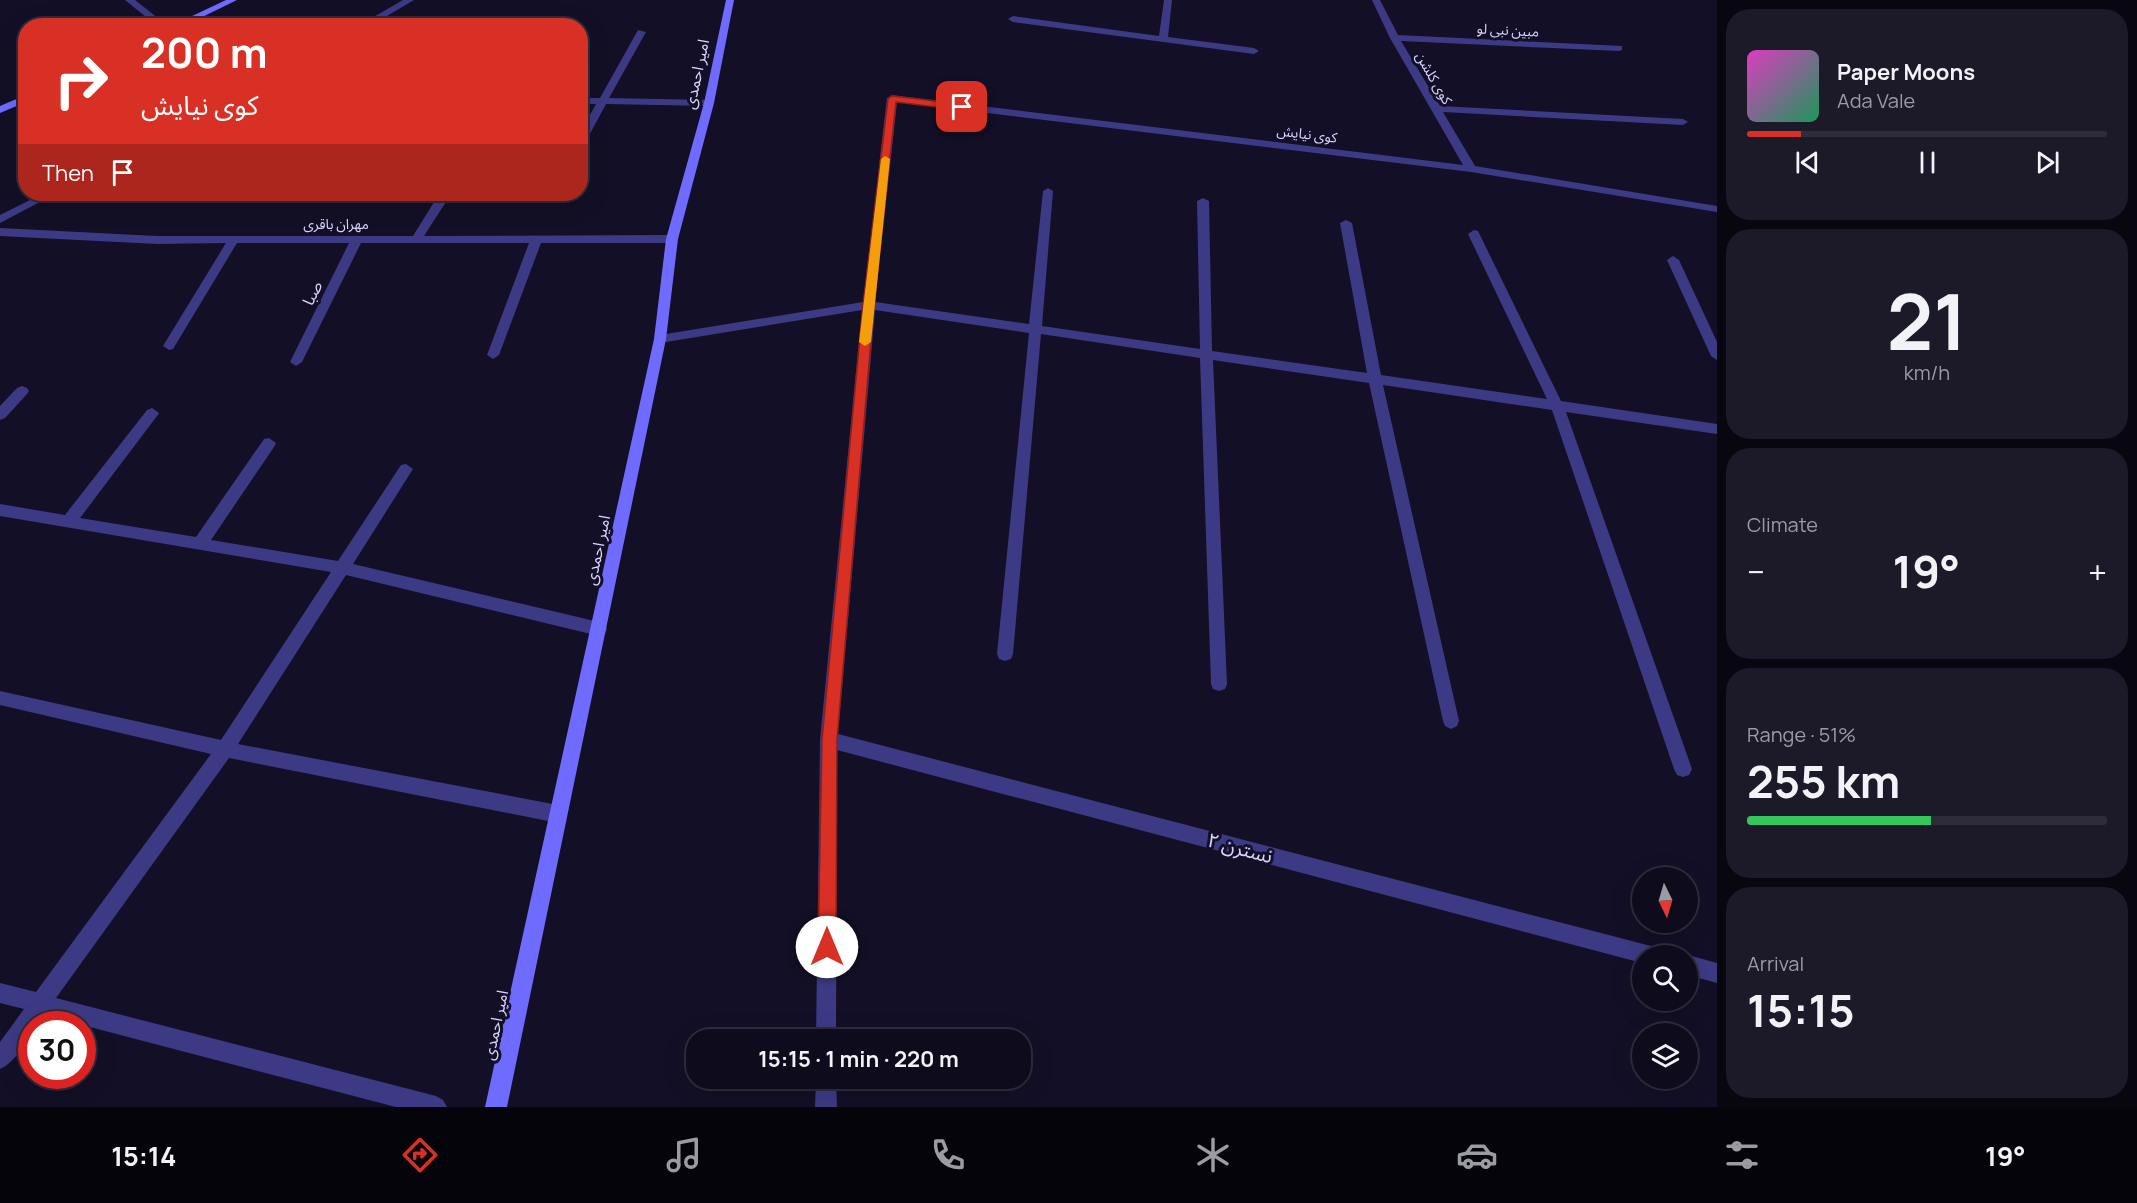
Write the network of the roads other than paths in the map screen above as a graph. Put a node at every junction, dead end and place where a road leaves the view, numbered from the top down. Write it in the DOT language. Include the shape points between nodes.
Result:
graph roads {
  1 [pos="129,0"];
  2 [pos="233,0"];
  3 [pos="410,0"];
  4 [pos="730,0"];
  5 [pos="1168,0"];
  6 [pos="1376,0"];
  7 [pos="153,18"];
  8 [pos="193,18"];
  9 [pos="377,18"];
  10 [pos="1013,19"];
  11 [pos="640,32"];
  12 [pos="1395,38"];
  13 [pos="1163,40"];
  14 [pos="1619,48"];
  15 [pos="1254,51"];
  16 [pos="18,102"];
  17 [pos="588,102"];
  18 [pos="600,103"];
  19 [pos="709,103"];
  20 [pos="1437,109"];
  21 [pos="0,110"];
  22 [pos="1683,122"];
  23 [pos="588,127"];
  24 [pos="1471,169"];
  25 [pos="1048,191"];
  26 [pos="36,201"];
  27 [pos="441,201"];
  28 [pos="1203,201"];
  29 [pos="1717,209"];
  30 [pos="0,220"];
  31 [pos="1346,223"];
  32 [pos="0,232"];
  33 [pos="1474,234"];
  34 [pos="417,238"];
  35 [pos="537,238"];
  36 [pos="234,239"];
  37 [pos="357,239"];
  38 [pos="672,239"];
  39 [pos="1673,260"];
  40 [pos="868,305"];
  41 [pos="1036,330"];
  42 [pos="660,339"];
  43 [pos="169,346"];
  44 [pos="493,355"];
  45 [pos="1206,355"];
  46 [pos="1717,356"];
  47 [pos="296,362"];
  48 [pos="1375,379"];
  49 [pos="22,391"];
  50 [pos="1557,406"];
  51 [pos="152,413"];
  52 [pos="0,415"];
  53 [pos="1717,429"];
  54 [pos="269,443"];
  55 [pos="406,469"];
  56 [pos="0,510"];
  57 [pos="69,521"];
  58 [pos="200,544"];
  59 [pos="343,568"];
  60 [pos="599,629"];
  61 [pos="1005,654"];
  62 [pos="1219,684"];
  63 [pos="0,698"];
  64 [pos="1451,722"];
  65 [pos="829,740"];
  66 [pos="225,749"];
  67 [pos="1683,769"];
  68 [pos="558,814"];
  69 [pos="1632,951"];
  70 [pos="1698,968"];
  71 [pos="1717,973"];
  72 [pos="0,993"];
  73 [pos="41,1003"];
  74 [pos="826,1029"];
  75 [pos="0,1059"];
  76 [pos="826,1089"];
  77 [pos="436,1107"];
  78 [pos="496,1107"];
  79 [pos="826,1107"];
  1 -- 7 [label="street"];
  2 -- 8 [label="main road"];
  3 -- 9 [label="street"];
  4 -- 19 [label="main road, امیر احمدی"];
  5 -- 13 [label="street"];
  6 -- 12 [label="street, کوی کلشن"];
  10 -- 13 [label="street"];
  11 -- 18 [label="street"];
  12 -- 14 [label="street, مبین نبی لو"];
  12 -- 20 [label="street, کوی کلشن"];
  13 -- 15 [label="street"];
  16 -- 21 [label="main road"];
  17 -- 18 [label="street"];
  18 -- 19 [label="street"];
  18 -- 23 [label="street"];
  19 -- 38 [label="main road, امیر احمدی"];
  20 -- 22 [label="street"];
  20 -- 24 [label="street, کوی کلشن"];
  24 -- 29 [label="street, کوی نیایش"];
  24 -- 40 [label="street, کوی نیایش" via="892,99"];
  25 -- 41 [label="street"];
  26 -- 30 [label="street"];
  27 -- 34 [label="street"];
  28 -- 45 [label="street"];
  31 -- 48 [label="street"];
  32 -- 36 [label="street, مهران باقری" via="157,240"];
  33 -- 50 [label="street"];
  34 -- 35 [label="street, مهران باقری"];
  34 -- 37 [label="street, مهران باقری"];
  35 -- 38 [label="street, مهران باقری"];
  35 -- 44 [label="street"];
  36 -- 37 [label="street, مهران باقری"];
  36 -- 43 [label="street"];
  37 -- 47 [label="street, صبا"];
  38 -- 42 [label="main road, امیر احمدی"];
  39 -- 46 [label="street"];
  40 -- 41 [label="street"];
  40 -- 42 [label="street"];
  40 -- 65 [label="street"];
  41 -- 45 [label="street"];
  41 -- 61 [label="street"];
  42 -- 60 [label="main road, امیر احمدی"];
  45 -- 48 [label="street"];
  45 -- 62 [label="street"];
  48 -- 50 [label="street"];
  48 -- 64 [label="street"];
  49 -- 52 [label="street"];
  50 -- 53 [label="street"];
  50 -- 67 [label="street"];
  51 -- 57 [label="street"];
  54 -- 58 [label="street"];
  55 -- 59 [label="street"];
  56 -- 57 [label="street"];
  57 -- 58 [label="street"];
  58 -- 59 [label="street"];
  59 -- 60 [label="street"];
  59 -- 66 [label="street"];
  60 -- 68 [label="main road, امیر احمدی"];
  63 -- 66 [label="street"];
  65 -- 69 [label="street, نسترن ۲"];
  65 -- 74 [label="street"];
  66 -- 68 [label="street"];
  66 -- 73 [label="street"];
  68 -- 78 [label="main road, امیر احمدی"];
  70 -- 71 [label="street"];
  72 -- 73 [label="street"];
  73 -- 75 [label="street"];
  73 -- 77 [label="street"];
  76 -- 79 [label="street"];
}
